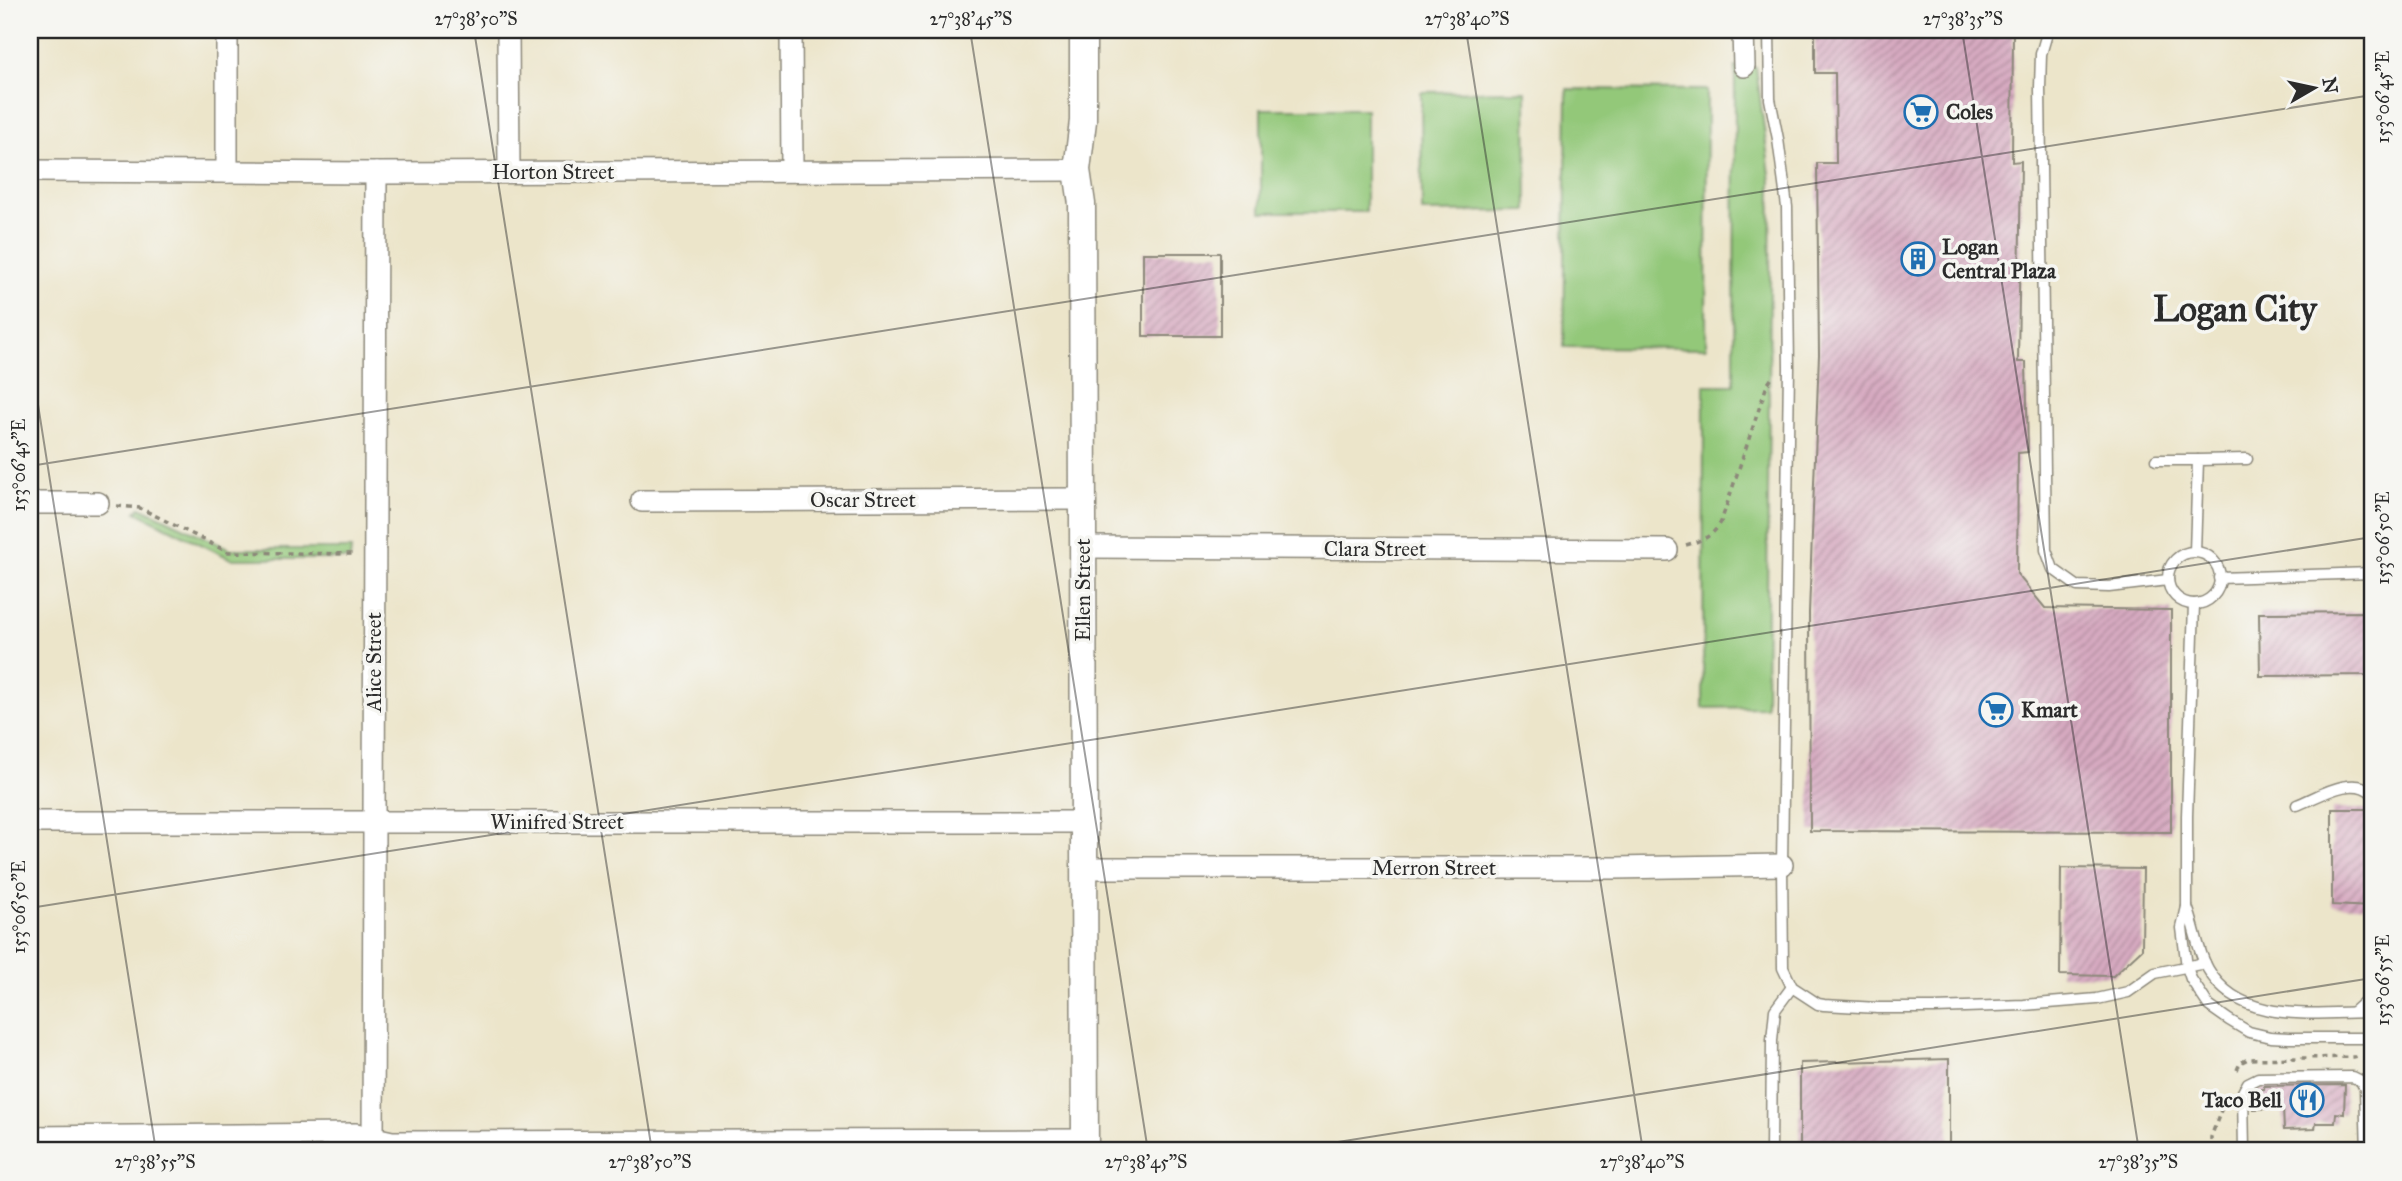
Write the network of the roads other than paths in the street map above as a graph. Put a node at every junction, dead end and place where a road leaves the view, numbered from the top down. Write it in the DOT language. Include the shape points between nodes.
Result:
graph roads {
  1 [pos="227,30"];
  2 [pos="508,30"];
  3 [pos="791,30"];
  4 [pos="1083,30"];
  5 [pos="1744,30"];
  6 [pos="1769,30"];
  7 [pos="2048,30"];
  8 [pos="1744,66"];
  9 [pos="792,170"];
  10 [pos="1077,170"];
  11 [pos="30,172"];
  12 [pos="227,172"];
  13 [pos="509,172"];
  14 [pos="376,173"];
  15 [pos="2247,459"];
  16 [pos="2156,460"];
  17 [pos="2198,460"];
  18 [pos="1083,499"];
  19 [pos="642,501"];
  20 [pos="30,503"];
  21 [pos="98,503"];
  22 [pos="1083,548"];
  23 [pos="1667,550"];
  24 [pos="2195,552"];
  25 [pos="2372,573"];
  26 [pos="2220,578"];
  27 [pos="2168,580"];
  28 [pos="2194,604"];
  29 [pos="2372,793"];
  30 [pos="2297,805"];
  31 [pos="30,822"];
  32 [pos="374,822"];
  33 [pos="1083,822"];
  34 [pos="1782,865"];
  35 [pos="1085,868"];
  36 [pos="2187,907"];
  37 [pos="2205,963"];
  38 [pos="2187,967"];
  39 [pos="1792,987"];
  40 [pos="2372,995"];
  41 [pos="2353,1012"];
  42 [pos="2372,1012"];
  43 [pos="2371,1040"];
  44 [pos="32,1142"];
  45 [pos="373,1145"];
  46 [pos="1085,1146"];
  47 [pos="1771,1151"];
  48 [pos="2244,1151"];
  49 [pos="2367,1151"];
  1 -- 12 [label="street"];
  2 -- 13 [label="street"];
  3 -- 9 [label="street"];
  4 -- 10 [label="street, Ellen Street" via="1083,121"];
  5 -- 8 [label="street"];
  6 -- 34 [label="lane" via="1770,99 1787,207"];
  7 -- 27 [label="lane" via="2041,54 2040,88 2046,551 2053,569 2077,586"];
  9 -- 10 [label="street, Horton Street"];
  9 -- 13 [label="street, Horton Street"];
  10 -- 18 [label="street, Ellen Street" via="1082,204"];
  11 -- 12 [label="street, Horton Street"];
  12 -- 14 [label="street, Horton Street"];
  13 -- 14 [label="street, Horton Street"];
  14 -- 32 [label="street, Alice Street"];
  15 -- 17 [label="lane"];
  16 -- 17 [label="lane"];
  17 -- 24 [label="lane"];
  18 -- 19 [label="street, Oscar Street"];
  18 -- 22 [label="street, Ellen Street"];
  20 -- 21 [label="street"];
  22 -- 23 [label="street, Clara Street"];
  22 -- 33 [label="street, Ellen Street"];
  24 -- 26 [label="lane" via="2215,563"];
  24 -- 27 [label="lane" via="2178,557"];
  25 -- 26 [label="lane"];
  26 -- 28 [label="lane" via="2214,593"];
  27 -- 28 [label="lane" via="2179,599"];
  28 -- 36 [label="lane"];
  29 -- 30 [label="lane" via="2357,784"];
  31 -- 32 [label="street, Winifred Street"];
  32 -- 33 [label="street, Winifred Street"];
  32 -- 45 [label="street, Alice Street"];
  33 -- 35 [label="street, Ellen Street"];
  34 -- 35 [label="street, Merron Street"];
  34 -- 39 [label="lane" via="1783,968"];
  35 -- 46 [label="street, Ellen Street"];
  36 -- 37 [label="lane"];
  36 -- 38 [label="lane" via="2182,928"];
  37 -- 38 [label="lane"];
  37 -- 41 [label="lane" via="2226,990 2266,1010"];
  38 -- 39 [label="lane" via="2155,973 2128,992 2112,996 2025,1005 1878,1009 1824,1005"];
  38 -- 43 [label="lane" via="2209,1006 2249,1032 2270,1037"];
  39 -- 47 [label="lane" via="1775,1010"];
  40 -- 41 [label="lane"];
  41 -- 42 [label="lane"];
  44 -- 45 [label="street" via="356,1135"];
  45 -- 46 [label="street"];
  48 -- 49 [label="lane" via="2243,1091 2248,1083 2258,1078 2340,1077 2353,1077 2365,1089"];
}
